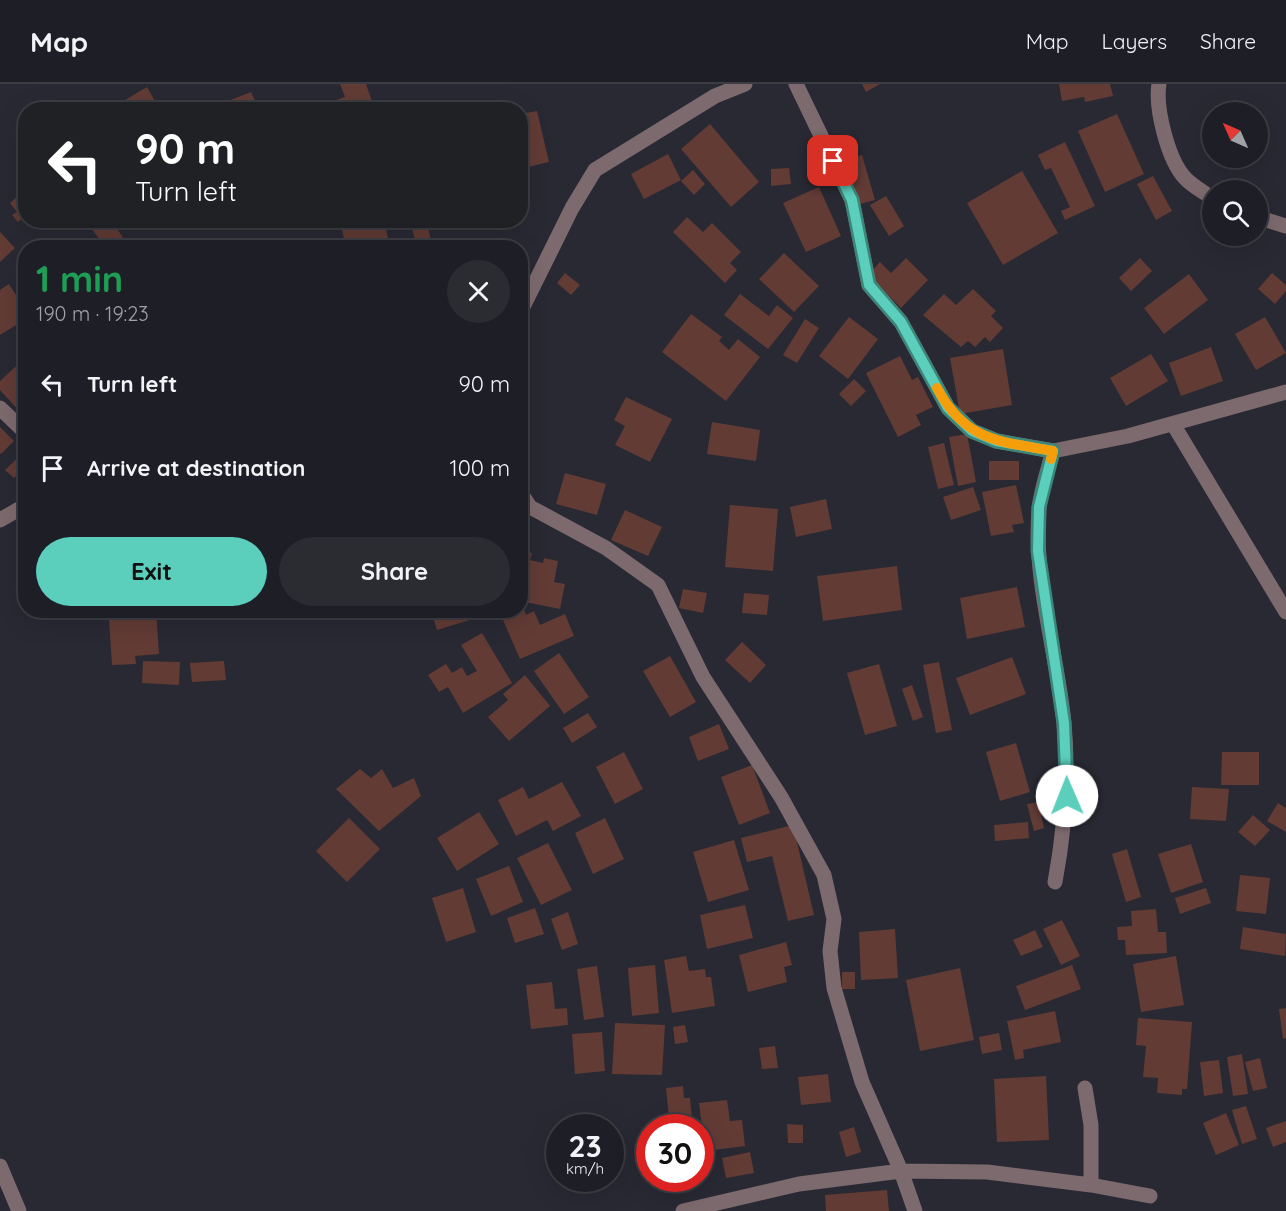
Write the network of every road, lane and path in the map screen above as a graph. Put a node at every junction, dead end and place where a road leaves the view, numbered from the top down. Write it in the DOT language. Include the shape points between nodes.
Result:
graph roads {
  1 [pos="745,84"];
  2 [pos="796,84"];
  3 [pos="1159,84"];
  4 [pos="1202,191"];
  5 [pos="1268,220"];
  6 [pos="1286,226"];
  7 [pos="528,297"];
  8 [pos="1286,392"];
  9 [pos="0,408"];
  10 [pos="1173,424"];
  11 [pos="18,425"];
  12 [pos="1053,451"];
  13 [pos="528,504"];
  14 [pos="18,510"];
  15 [pos="0,520"];
  16 [pos="1286,612"];
  17 [pos="1055,882"];
  18 [pos="1085,1088"];
  19 [pos="0,1166"];
  20 [pos="901,1171"];
  21 [pos="1090,1185"];
  22 [pos="1150,1196"];
  23 [pos="728,1205"];
  24 [pos="19,1211"];
  25 [pos="683,1211"];
  26 [pos="915,1211"];
  1 -- 7 [label="street" via="715,96 595,170"];
  2 -- 12 [label="street" via="852,200 869,285 901,322 948,408 972,431 996,441"];
  3 -- 4 [label="street" via="1160,114 1168,144 1184,178"];
  5 -- 6 [label="street"];
  8 -- 10 [label="street"];
  9 -- 11 [label="street"];
  10 -- 12 [label="street"];
  10 -- 16 [label="street"];
  12 -- 17 [label="street" via="1039,507 1038,551 1057,667 1067,764 1065,828"];
  13 -- 20 [label="street" via="606,548 658,585 703,676 781,797 824,875 834,919 830,951 834,988 862,1082"];
  14 -- 15 [label="street"];
  18 -- 21 [label="street" via="1090,1125"];
  19 -- 24 [label="street"];
  20 -- 21 [label="street" via="987,1172"];
  20 -- 23 [label="street" via="799,1184"];
  20 -- 26 [label="street"];
  21 -- 22 [label="street"];
  23 -- 25 [label="street"];
}
